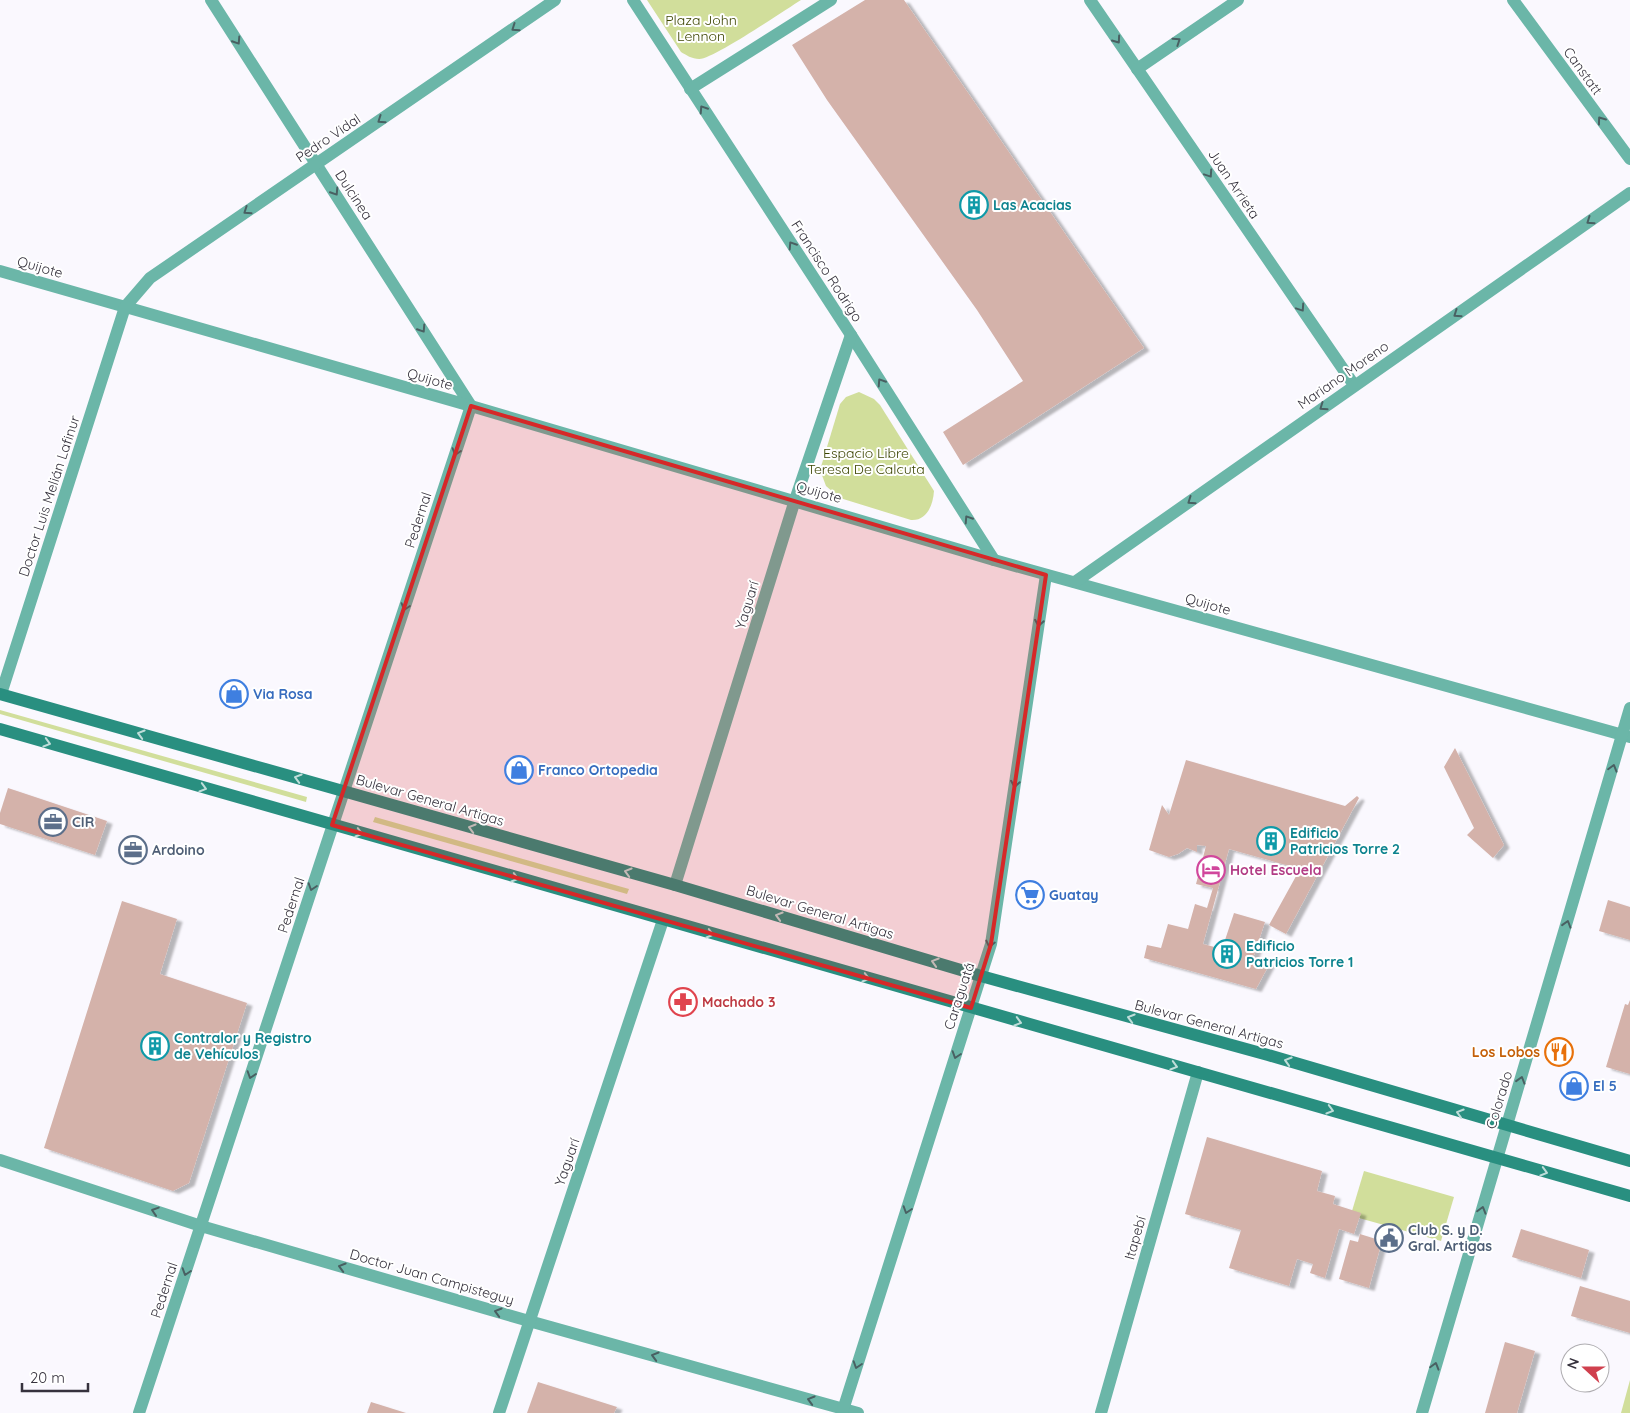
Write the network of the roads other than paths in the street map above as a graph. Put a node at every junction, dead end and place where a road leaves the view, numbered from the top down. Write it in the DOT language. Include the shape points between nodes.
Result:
graph roads {
  1 [pos="211,0"];
  2 [pos="555,0"];
  3 [pos="633,0"];
  4 [pos="831,0"];
  5 [pos="1090,0"];
  6 [pos="1238,0"];
  7 [pos="1512,0"];
  8 [pos="1137,69"];
  9 [pos="690,89"];
  10 [pos="1630,159"];
  11 [pos="317,164"];
  12 [pos="1630,193"];
  13 [pos="0,271"];
  14 [pos="125,307"];
  15 [pos="851,335"];
  16 [pos="1354,386"];
  17 [pos="471,406"];
  18 [pos="795,500"];
  19 [pos="994,560"];
  20 [pos="1046,575"];
  21 [pos="1075,582"];
  22 [pos="0,694"];
  23 [pos="1630,708"];
  24 [pos="0,729"];
  25 [pos="1626,736"];
  26 [pos="345,792"];
  27 [pos="332,825"];
  28 [pos="675,885"];
  29 [pos="663,920"];
  30 [pos="981,976"];
  31 [pos="971,1008"];
  32 [pos="1198,1072"];
  33 [pos="1507,1126"];
  34 [pos="1497,1158"];
  35 [pos="0,1160"];
  36 [pos="1630,1161"];
  37 [pos="1630,1196"];
  38 [pos="202,1226"];
  39 [pos="529,1321"];
  40 [pos="843,1411"];
  41 [pos="139,1413"];
  42 [pos="499,1413"];
  43 [pos="858,1413"];
  44 [pos="1101,1413"];
  45 [pos="1422,1413"];
  1 -- 11 [label="street, Dulcinea, one-way"];
  2 -- 11 [label="street, Pedro Vidal, one-way"];
  3 -- 9 [label="street, Francisco Rodrigo"];
  4 -- 9 [label="street"];
  5 -- 8 [label="street, Juan Arrieta, one-way"];
  8 -- 6 [label="street, one-way"];
  10 -- 7 [label="street, Canstatt, one-way"];
  8 -- 16 [label="street, Juan Arrieta, one-way"];
  15 -- 9 [label="street, Francisco Rodrigo, one-way"];
  11 -- 14 [label="street, Pedro Vidal, one-way" via="150,278"];
  11 -- 17 [label="street, Dulcinea, one-way"];
  12 -- 16 [label="street, Mariano Moreno, one-way"];
  13 -- 14 [label="street, Quijote"];
  14 -- 17 [label="street, Quijote"];
  14 -- 22 [label="street, Doctor Luis Melián Lafinur"];
  15 -- 18 [label="street, Yaguarí"];
  19 -- 15 [label="street, Francisco Rodrigo, one-way"];
  16 -- 21 [label="street, Mariano Moreno, one-way"];
  17 -- 18 [label="street, Quijote"];
  17 -- 26 [label="street, Pedernal, one-way"];
  18 -- 19 [label="street, Quijote"];
  18 -- 28 [label="street, Yaguarí"];
  19 -- 20 [label="street, Quijote"];
  20 -- 21 [label="street, Quijote"];
  20 -- 30 [label="street, Caraguatá, one-way" via="991,944"];
  21 -- 25 [label="street, Quijote"];
  26 -- 22 [label="main road, Bulevar General Artigas, one-way"];
  23 -- 25 [label="street, Colorado"];
  24 -- 27 [label="main road, one-way"];
  33 -- 25 [label="street, Colorado, one-way"];
  26 -- 27 [label="street, Pedernal"];
  28 -- 26 [label="main road, Bulevar General Artigas, one-way"];
  27 -- 29 [label="main road, one-way"];
  27 -- 38 [label="street, Pedernal, one-way"];
  30 -- 28 [label="main road, Bulevar General Artigas, one-way"];
  29 -- 31 [label="main road, one-way"];
  29 -- 39 [label="street, Yaguarí"];
  30 -- 31 [label="street, Caraguatá"];
  33 -- 30 [label="main road, Bulevar General Artigas, one-way"];
  31 -- 32 [label="main road, one-way"];
  31 -- 40 [label="street, Caraguatá, one-way"];
  32 -- 34 [label="main road, one-way"];
  32 -- 44 [label="street, Itapebí"];
  33 -- 34 [label="street, Colorado"];
  33 -- 36 [label="main road, Bulevar General Artigas"];
  34 -- 37 [label="main road, one-way"];
  45 -- 34 [label="street, Colorado, one-way"];
  38 -- 35 [label="street, Doctor Juan Campisteguy, one-way"];
  39 -- 38 [label="street, Doctor Juan Campisteguy, one-way"];
  38 -- 41 [label="street, Pedernal, one-way"];
  40 -- 39 [label="street, Doctor Juan Campisteguy, one-way"];
  39 -- 42 [label="street, Yaguarí"];
  40 -- 43 [label="street, Doctor Juan Campisteguy"];
}
